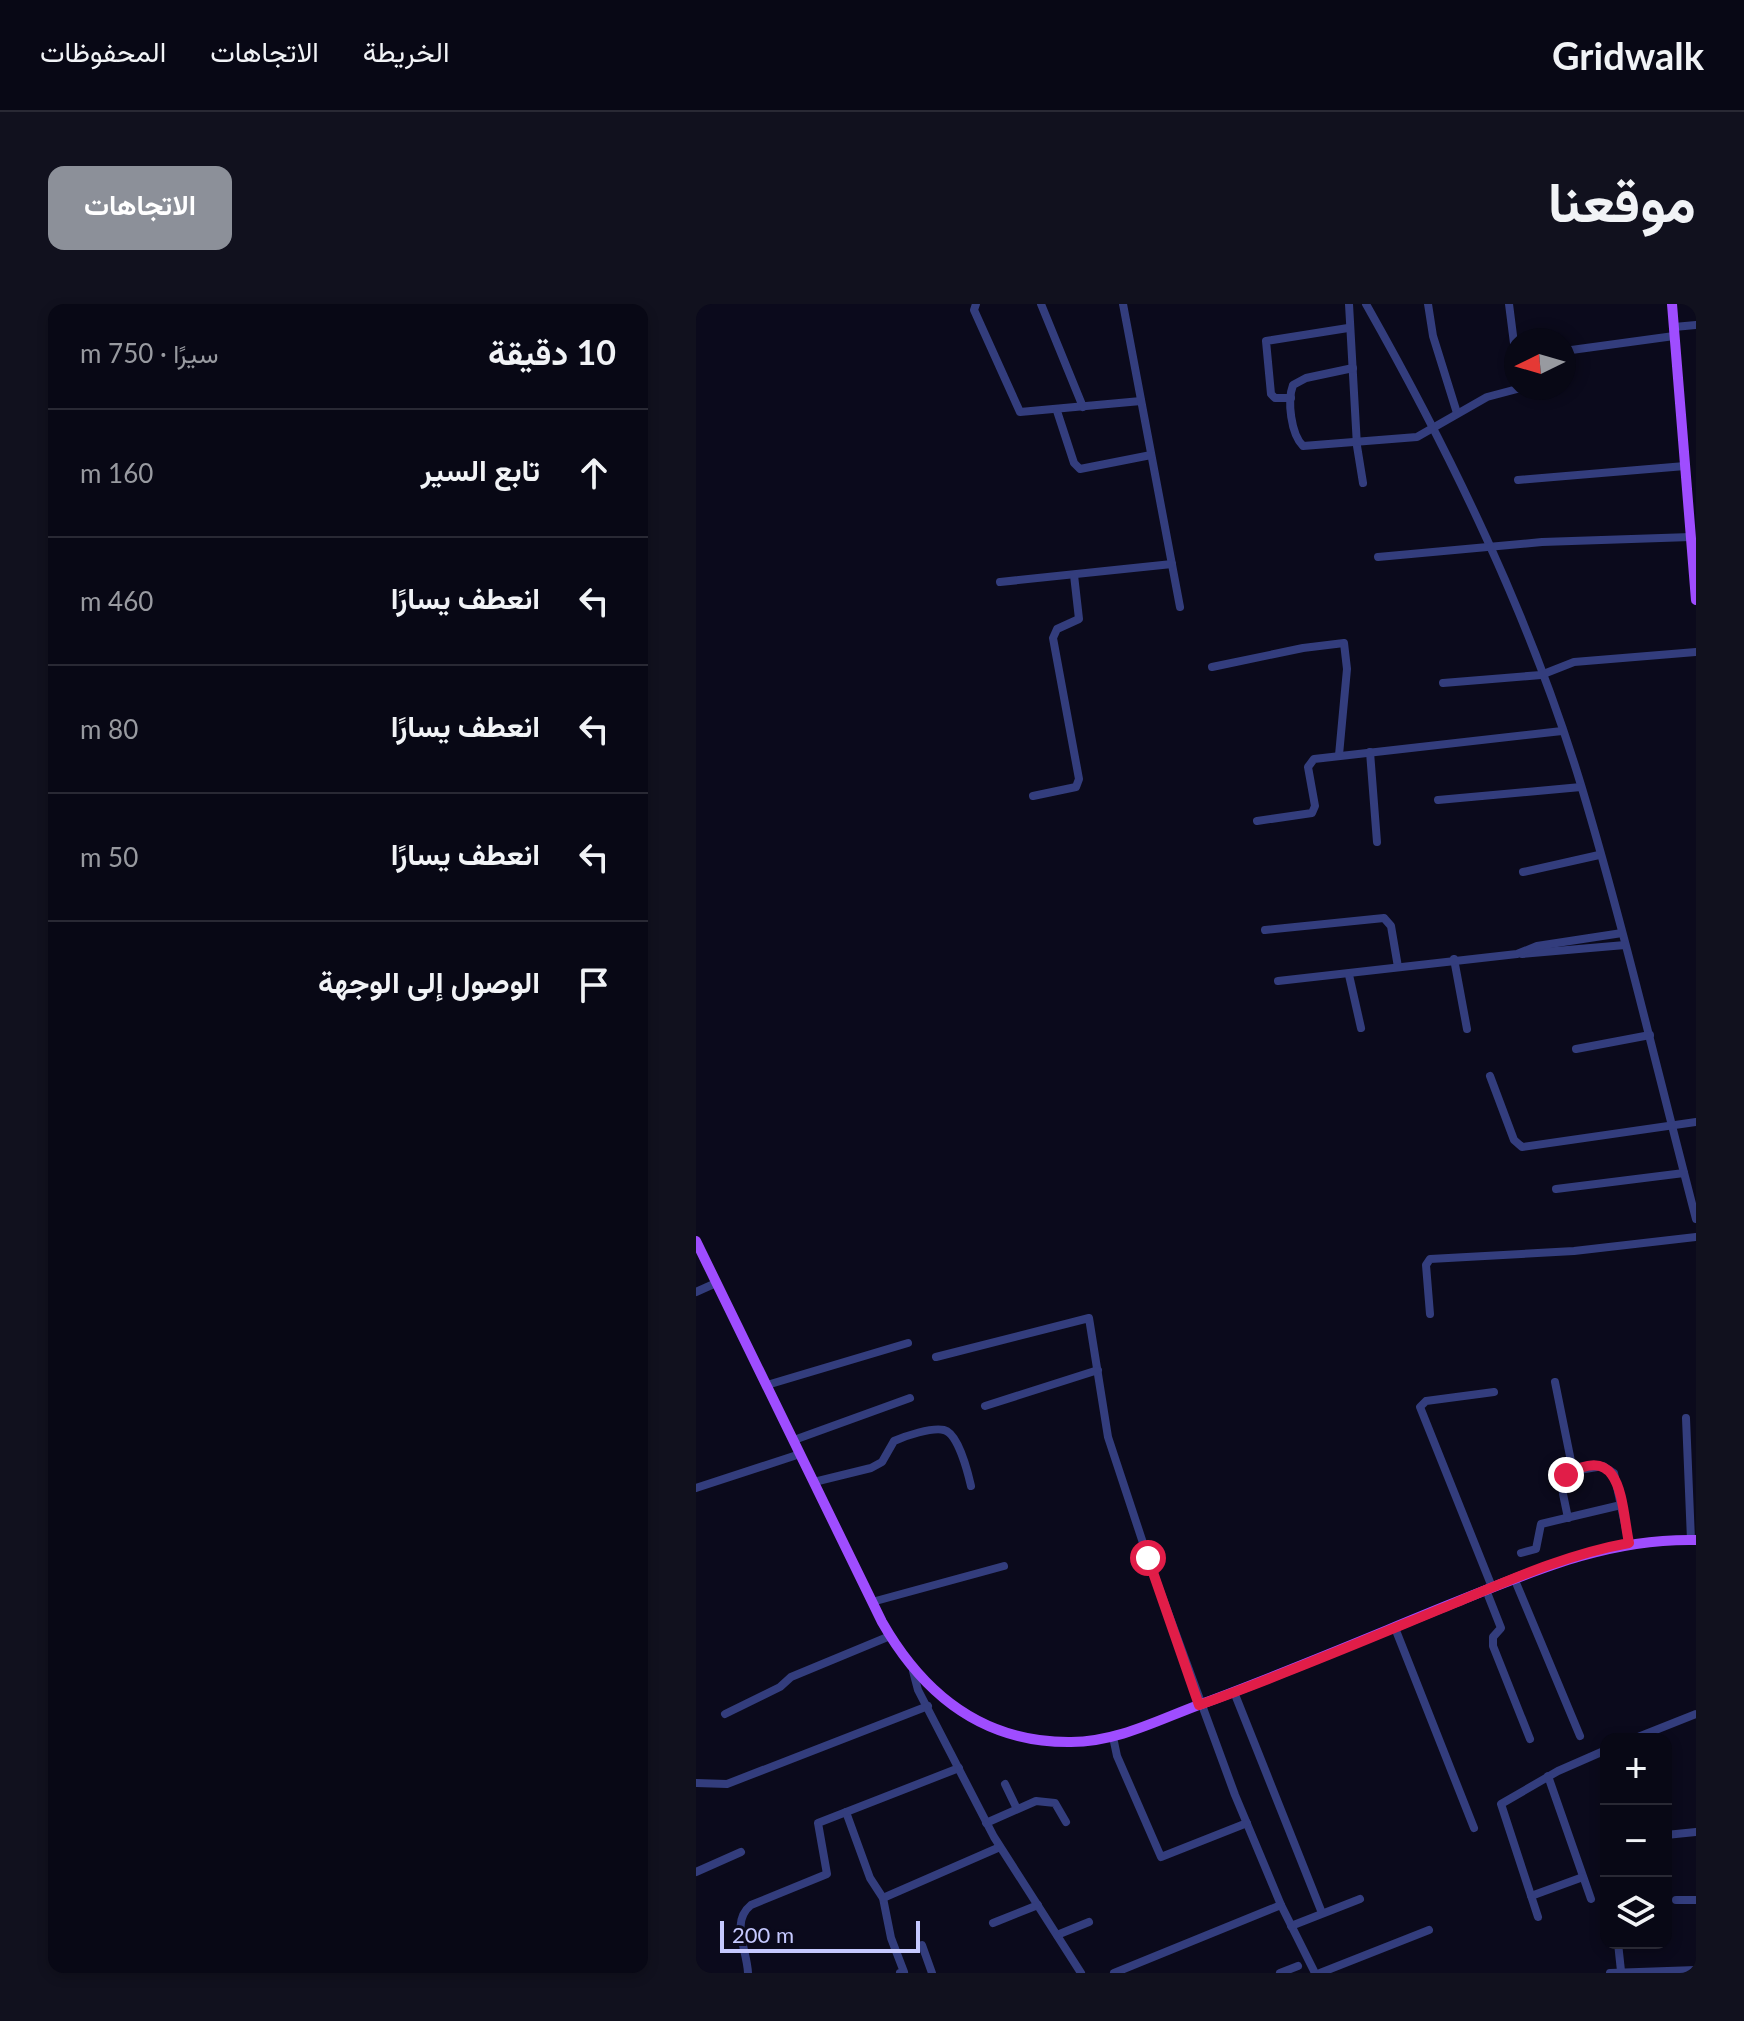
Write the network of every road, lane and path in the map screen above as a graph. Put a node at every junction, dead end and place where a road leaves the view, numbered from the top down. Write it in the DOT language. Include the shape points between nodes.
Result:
graph roads {
  1 [pos="976,304"];
  2 [pos="1041,304"];
  3 [pos="1123,304"];
  4 [pos="1349,304"];
  5 [pos="1366,304"];
  6 [pos="1428,304"];
  7 [pos="1509,304"];
  8 [pos="1672,304"];
  9 [pos="1696,325"];
  10 [pos="1348,328"];
  11 [pos="1512,328"];
  12 [pos="1674,331"];
  13 [pos="1576,349"];
  14 [pos="1353,368"];
  15 [pos="1504,392"];
  16 [pos="1291,398"];
  17 [pos="1141,401"];
  18 [pos="1083,407"];
  19 [pos="1057,411"];
  20 [pos="1457,413"];
  21 [pos="1432,430"];
  22 [pos="1357,442"];
  23 [pos="1151,455"];
  24 [pos="1685,466"];
  25 [pos="1518,480"];
  26 [pos="1363,483"];
  27 [pos="1691,537"];
  28 [pos="1490,548"];
  29 [pos="1378,557"];
  30 [pos="1172,564"];
  31 [pos="1074,575"];
  32 [pos="1000,582"];
  33 [pos="1696,600"];
  34 [pos="1180,607"];
  35 [pos="1696,652"];
  36 [pos="1212,667"];
  37 [pos="1541,675"];
  38 [pos="1443,683"];
  39 [pos="1562,731"];
  40 [pos="1370,752"];
  41 [pos="1339,755"];
  42 [pos="1581,787"];
  43 [pos="1033,796"];
  44 [pos="1438,800"];
  45 [pos="1257,821"];
  46 [pos="1377,842"];
  47 [pos="1599,855"];
  48 [pos="1523,872"];
  49 [pos="1265,930"];
  50 [pos="1622,933"];
  51 [pos="1625,945"];
  52 [pos="1517,954"];
  53 [pos="1454,959"];
  54 [pos="1398,967"];
  55 [pos="1349,975"];
  56 [pos="1278,981"];
  57 [pos="1361,1028"];
  58 [pos="1467,1029"];
  59 [pos="1650,1035"];
  60 [pos="1576,1049"];
  61 [pos="1490,1076"];
  62 [pos="1696,1122"];
  63 [pos="1672,1125"];
  64 [pos="1684,1173"];
  65 [pos="1556,1189"];
  66 [pos="1696,1219"];
  67 [pos="1696,1237"];
  68 [pos="696,1241"];
  69 [pos="716,1283"];
  70 [pos="696,1292"];
  71 [pos="1430,1314"];
  72 [pos="908,1343"];
  73 [pos="936,1357"];
  74 [pos="1098,1370"];
  75 [pos="1555,1382"];
  76 [pos="767,1385"];
  77 [pos="1494,1392"];
  78 [pos="910,1398"];
  79 [pos="985,1406"];
  80 [pos="1686,1418"];
  81 [pos="794,1440"];
  82 [pos="800,1454"];
  83 [pos="1573,1471"];
  84 [pos="814,1482"];
  85 [pos="971,1486"];
  86 [pos="696,1488"];
  87 [pos="1621,1505"];
  88 [pos="1568,1518"];
  89 [pos="1694,1540"];
  90 [pos="1629,1543"];
  91 [pos="1521,1553"];
  92 [pos="1004,1566"];
  93 [pos="1514,1578"];
  94 [pos="1489,1588"];
  95 [pos="872,1602"];
  96 [pos="1395,1628"];
  97 [pos="890,1636"];
  98 [pos="913,1671"];
  99 [pos="1234,1692"];
  100 [pos="1199,1705"];
  101 [pos="928,1706"];
  102 [pos="725,1714"];
  103 [pos="1696,1714"];
  104 [pos="1648,1733"];
  105 [pos="1580,1736"];
  106 [pos="1113,1737"];
  107 [pos="1530,1739"];
  108 [pos="1600,1753"];
  109 [pos="959,1768"];
  110 [pos="1548,1776"];
  111 [pos="696,1783"];
  112 [pos="1005,1784"];
  113 [pos="1017,1809"];
  114 [pos="846,1812"];
  115 [pos="1066,1822"];
  116 [pos="986,1823"];
  117 [pos="1247,1823"];
  118 [pos="1474,1828"];
  119 [pos="1696,1832"];
  120 [pos="1672,1834"];
  121 [pos="1000,1847"];
  122 [pos="741,1852"];
  123 [pos="696,1872"];
  124 [pos="1583,1877"];
  125 [pos="1531,1896"];
  126 [pos="883,1898"];
  127 [pos="1360,1899"];
  128 [pos="1591,1899"];
  129 [pos="1676,1900"];
  130 [pos="1696,1900"];
  131 [pos="1038,1905"];
  132 [pos="1281,1905"];
  133 [pos="1322,1913"];
  134 [pos="1538,1917"];
  135 [pos="1089,1922"];
  136 [pos="993,1923"];
  137 [pos="1291,1926"];
  138 [pos="1429,1930"];
  139 [pos="1057,1935"];
  140 [pos="922,1945"];
  141 [pos="1619,1949"];
  142 [pos="1298,1966"];
  143 [pos="1696,1970"];
  144 [pos="1621,1971"];
  145 [pos="748,1973"];
  146 [pos="900,1973"];
  147 [pos="932,1973"];
  148 [pos="1081,1973"];
  149 [pos="1114,1973"];
  150 [pos="1280,1973"];
  151 [pos="1318,1973"];
  152 [pos="1610,1973"];
  1 -- 19 [label="street" via="974,310 1018,410"];
  2 -- 18 [label="street"];
  3 -- 17 [label="street"];
  4 -- 10 [label="street"];
  5 -- 21 [label="street"];
  6 -- 20 [label="street"];
  7 -- 11 [label="street"];
  8 -- 12 [label="main road"];
  9 -- 12 [label="street"];
  10 -- 14 [label="street"];
  10 -- 16 [label="street" via="1266,341 1271,394"];
  12 -- 13 [label="street"];
  12 -- 24 [label="main road"];
  14 -- 16 [label="street" via="1298,381"];
  14 -- 22 [label="street"];
  15 -- 20 [label="street"];
  16 -- 22 [label="street" via="1295,433 1303,446"];
  17 -- 18 [label="street"];
  17 -- 23 [label="street"];
  18 -- 19 [label="street"];
  19 -- 23 [label="street" via="1080,469"];
  20 -- 21 [label="street"];
  21 -- 22 [label="street" via="1417,437"];
  21 -- 28 [label="street"];
  22 -- 26 [label="street"];
  23 -- 30 [label="street"];
  24 -- 25 [label="street"];
  24 -- 27 [label="main road"];
  27 -- 28 [label="street"];
  27 -- 33 [label="main road"];
  28 -- 29 [label="street"];
  28 -- 37 [label="street"];
  30 -- 31 [label="street"];
  30 -- 34 [label="street"];
  31 -- 32 [label="street"];
  31 -- 43 [label="street" via="1079,619 1057,629 1053,638 1079,779 1076,787"];
  35 -- 37 [label="street" via="1569,662"];
  36 -- 41 [label="street" via="1344,643 1347,669"];
  37 -- 38 [label="street"];
  37 -- 39 [label="street"];
  39 -- 40 [label="street"];
  39 -- 42 [label="street"];
  40 -- 41 [label="street"];
  40 -- 46 [label="street"];
  41 -- 45 [label="street" via="1309,763 1312,813"];
  42 -- 44 [label="street"];
  42 -- 47 [label="street"];
  47 -- 48 [label="street"];
  47 -- 50 [label="street"];
  49 -- 54 [label="street" via="1384,918 1391,926"];
  50 -- 51 [label="street"];
  50 -- 52 [label="street"];
  51 -- 52 [label="street"];
  51 -- 59 [label="street"];
  52 -- 53 [label="street"];
  53 -- 54 [label="street"];
  53 -- 58 [label="street"];
  54 -- 55 [label="street"];
  55 -- 56 [label="street"];
  55 -- 57 [label="street"];
  59 -- 60 [label="street"];
  59 -- 63 [label="street"];
  61 -- 63 [label="street" via="1514,1140 1522,1147"];
  62 -- 63 [label="street"];
  63 -- 64 [label="street"];
  64 -- 65 [label="street"];
  64 -- 66 [label="street"];
  67 -- 71 [label="street" via="1430,1259"];
  68 -- 69 [label="main road"];
  69 -- 70 [label="street"];
  69 -- 76 [label="main road"];
  72 -- 76 [label="street"];
  73 -- 74 [label="street" via="1089,1318"];
  74 -- 79 [label="street"];
  74 -- 100 [label="street" via="1108,1437"];
  75 -- 83 [label="street"];
  76 -- 81 [label="main road"];
  77 -- 94 [label="street" via="1426,1401 1420,1407"];
  78 -- 81 [label="street"];
  80 -- 89 [label="street"];
  81 -- 82 [label="main road"];
  82 -- 84 [label="main road"];
  82 -- 86 [label="street"];
  83 -- 87 [label="street" via="1610,1469"];
  83 -- 88 [label="street" via="1564,1480"];
  84 -- 85 [label="street" via="871,1468 882,1462 894,1441 941,1430 949,1433 964,1457"];
  84 -- 95 [label="main road"];
  87 -- 88 [label="street"];
  87 -- 90 [label="street"];
  88 -- 91 [label="street" via="1541,1524 1536,1549"];
  89 -- 90 [label="main road"];
  90 -- 93 [label="main road" via="1588,1551"];
  92 -- 95 [label="street"];
  93 -- 94 [label="main road"];
  93 -- 105 [label="street"];
  94 -- 96 [label="main road"];
  94 -- 107 [label="street" via="1501,1628 1493,1646"];
  95 -- 97 [label="main road"];
  96 -- 99 [label="main road"];
  96 -- 118 [label="street"];
  97 -- 98 [label="main road"];
  97 -- 102 [label="street" via="791,1677"];
  98 -- 101 [label="street"];
  98 -- 106 [label="main road" via="954,1708 1010,1733 1052,1742"];
  99 -- 100 [label="main road"];
  99 -- 133 [label="street"];
  100 -- 106 [label="main road"];
  100 -- 117 [label="street"];
  101 -- 109 [label="street"];
  101 -- 111 [label="street" via="727,1784"];
  103 -- 104 [label="street"];
  106 -- 117 [label="street" via="1161,1857"];
  108 -- 110 [label="street"];
  109 -- 114 [label="street"];
  109 -- 116 [label="street"];
  110 -- 124 [label="street"];
  110 -- 125 [label="street" via="1501,1806"];
  112 -- 113 [label="street"];
  113 -- 115 [label="street" via="1049,1800"];
  113 -- 116 [label="street"];
  114 -- 126 [label="street" via="870,1878"];
  114 -- 145 [label="street" via="816,1825 827,1874 741,1912"];
  116 -- 121 [label="street"];
  117 -- 132 [label="street"];
  119 -- 120 [label="street"];
  121 -- 126 [label="street"];
  121 -- 131 [label="street"];
  122 -- 123 [label="street"];
  124 -- 125 [label="street"];
  124 -- 128 [label="street"];
  125 -- 134 [label="street"];
  126 -- 146 [label="street" via="904,1972"];
  127 -- 133 [label="street"];
  129 -- 130 [label="street"];
  131 -- 136 [label="street"];
  131 -- 139 [label="street"];
  132 -- 137 [label="street"];
  132 -- 149 [label="street"];
  133 -- 137 [label="street"];
  135 -- 139 [label="street"];
  137 -- 151 [label="street"];
  138 -- 151 [label="street"];
  139 -- 148 [label="street"];
  140 -- 147 [label="street"];
  141 -- 144 [label="street"];
  142 -- 150 [label="street"];
  143 -- 144 [label="street"];
  144 -- 152 [label="street"];
}
